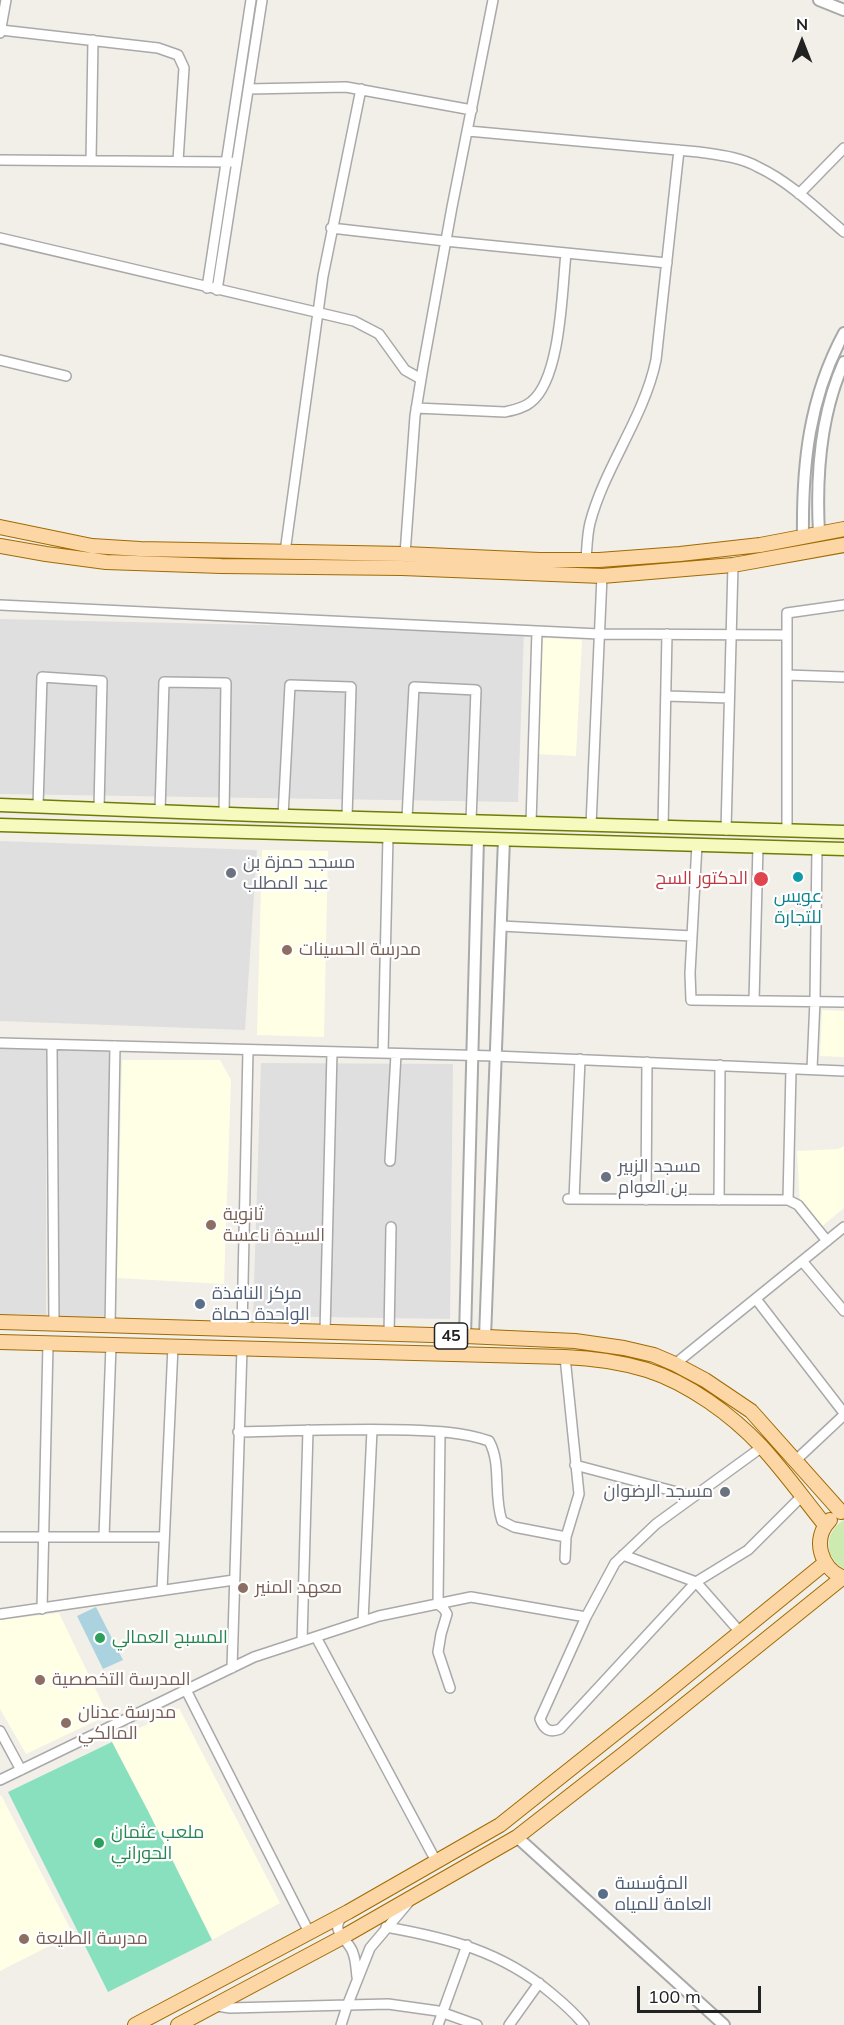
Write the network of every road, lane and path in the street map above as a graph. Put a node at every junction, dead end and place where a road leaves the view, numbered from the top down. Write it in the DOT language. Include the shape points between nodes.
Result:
graph roads {
  1 [pos="6,0"];
  2 [pos="250,0"];
  3 [pos="262,0"];
  4 [pos="493,0"];
  5 [pos="819,0"];
  6 [pos="844,10"];
  7 [pos="0,31"];
  8 [pos="93,40"];
  9 [pos="248,89"];
  10 [pos="361,89"];
  11 [pos="472,110"];
  12 [pos="468,130"];
  13 [pos="844,148"];
  14 [pos="679,150"];
  15 [pos="0,160"];
  16 [pos="91,161"];
  17 [pos="178,161"];
  18 [pos="226,162"];
  19 [pos="237,162"];
  20 [pos="799,194"];
  21 [pos="332,228"];
  22 [pos="844,232"];
  23 [pos="0,238"];
  24 [pos="445,241"];
  25 [pos="566,253"];
  26 [pos="667,263"];
  27 [pos="212,289"];
  28 [pos="317,312"];
  29 [pos="844,333"];
  30 [pos="0,360"];
  31 [pos="844,362"];
  32 [pos="66,376"];
  33 [pos="421,379"];
  34 [pos="416,408"];
  35 [pos="0,527"];
  36 [pos="844,528"];
  37 [pos="819,533"];
  38 [pos="803,537"];
  39 [pos="0,546"];
  40 [pos="844,550"];
  41 [pos="285,552"];
  42 [pos="405,554"];
  43 [pos="586,560"];
  44 [pos="733,565"];
  45 [pos="602,576"];
  46 [pos="0,605"];
  47 [pos="844,605"];
  48 [pos="537,631"];
  49 [pos="599,634"];
  50 [pos="667,634"];
  51 [pos="731,634"];
  52 [pos="787,635"];
  53 [pos="787,675"];
  54 [pos="844,677"];
  55 [pos="667,696"];
  56 [pos="729,698"];
  57 [pos="0,805"];
  58 [pos="38,806"];
  59 [pos="99,808"];
  60 [pos="160,811"];
  61 [pos="224,814"];
  62 [pos="283,816"];
  63 [pos="347,817"];
  64 [pos="407,818"];
  65 [pos="471,821"];
  66 [pos="531,823"];
  67 [pos="0,825"];
  68 [pos="591,825"];
  69 [pos="663,828"];
  70 [pos="726,830"];
  71 [pos="787,831"];
  72 [pos="844,832"];
  73 [pos="388,836"];
  74 [pos="478,838"];
  75 [pos="504,839"];
  76 [pos="697,844"];
  77 [pos="758,846"];
  78 [pos="817,848"];
  79 [pos="844,849"];
  80 [pos="501,926"];
  81 [pos="692,936"];
  82 [pos="815,1000"];
  83 [pos="754,1001"];
  84 [pos="844,1002"];
  85 [pos="0,1043"];
  86 [pos="51,1045"];
  87 [pos="115,1046"];
  88 [pos="248,1050"];
  89 [pos="332,1052"];
  90 [pos="383,1053"];
  91 [pos="396,1054"];
  92 [pos="472,1056"];
  93 [pos="495,1056"];
  94 [pos="580,1059"];
  95 [pos="647,1062"];
  96 [pos="720,1065"];
  97 [pos="791,1068"];
  98 [pos="812,1069"];
  99 [pos="844,1071"];
  100 [pos="390,1161"];
  101 [pos="646,1200"];
  102 [pos="719,1200"];
  103 [pos="788,1200"];
  104 [pos="391,1227"];
  105 [pos="844,1227"];
  106 [pos="828,1241"];
  107 [pos="802,1261"];
  108 [pos="756,1299"];
  109 [pos="844,1311"];
  110 [pos="0,1323"];
  111 [pos="54,1324"];
  112 [pos="83,1325"];
  113 [pos="110,1326"];
  114 [pos="242,1329"];
  115 [pos="325,1332"];
  116 [pos="389,1335"];
  117 [pos="448,1336"];
  118 [pos="465,1336"];
  119 [pos="492,1338"];
  120 [pos="0,1342"];
  121 [pos="48,1344"];
  122 [pos="85,1344"];
  123 [pos="111,1345"];
  124 [pos="173,1346"];
  125 [pos="242,1348"];
  126 [pos="448,1353"];
  127 [pos="497,1355"];
  128 [pos="565,1357"];
  129 [pos="675,1364"];
  130 [pos="844,1414"];
  131 [pos="308,1430"];
  132 [pos="372,1430"];
  133 [pos="238,1432"];
  134 [pos="440,1432"];
  135 [pos="762,1447"];
  136 [pos="796,1460"];
  137 [pos="575,1465"];
  138 [pos="692,1496"];
  139 [pos="802,1496"];
  140 [pos="842,1511"];
  141 [pos="825,1525"];
  142 [pos="0,1536"];
  143 [pos="43,1537"];
  144 [pos="104,1537"];
  145 [pos="164,1537"];
  146 [pos="566,1537"];
  147 [pos="623,1555"];
  148 [pos="565,1559"];
  149 [pos="825,1563"];
  150 [pos="843,1578"];
  151 [pos="234,1580"];
  152 [pos="696,1582"];
  153 [pos="162,1590"];
  154 [pos="438,1604"];
  155 [pos="42,1609"];
  156 [pos="0,1614"];
  157 [pos="586,1617"];
  158 [pos="363,1622"];
  159 [pos="740,1632"];
  160 [pos="316,1637"];
  161 [pos="302,1641"];
  162 [pos="231,1668"];
  163 [pos="450,1688"];
  164 [pos="186,1690"];
  165 [pos="0,1731"];
  166 [pos="21,1770"];
  167 [pos="0,1780"];
  168 [pos="514,1839"];
  169 [pos="436,1861"];
  170 [pos="412,1899"];
  171 [pos="348,1912"];
  172 [pos="386,1928"];
  173 [pos="309,1932"];
  174 [pos="341,1938"];
  175 [pos="467,1945"];
  176 [pos="357,1983"];
  177 [pos="539,1983"];
  178 [pos="217,2006"];
  179 [pos="347,2006"];
  180 [pos="442,2012"];
  181 [pos="135,2025"];
  182 [pos="178,2025"];
  183 [pos="342,2025"];
  184 [pos="438,2025"];
  185 [pos="477,2025"];
  186 [pos="509,2025"];
  187 [pos="584,2025"];
  188 [pos="715,2025"];
  189 [pos="724,2025"];
  1 -- 7 [label="street"];
  2 -- 18 [label="street"];
  3 -- 9 [label="street"];
  4 -- 11 [label="street"];
  5 -- 6 [label="street"];
  7 -- 8 [label="street"];
  8 -- 16 [label="street"];
  8 -- 17 [label="street" via="158,48 178,55 184,68"];
  9 -- 10 [label="street"];
  9 -- 19 [label="street"];
  10 -- 11 [label="street"];
  10 -- 21 [label="street"];
  11 -- 12 [label="street"];
  12 -- 14 [label="street"];
  12 -- 24 [label="street"];
  13 -- 20 [label="street"];
  14 -- 20 [label="street" via="730,157 757,166"];
  14 -- 26 [label="street"];
  15 -- 16 [label="street"];
  16 -- 17 [label="street"];
  17 -- 18 [label="street"];
  18 -- 19 [label="street"];
  18 -- 27 [label="street"];
  19 -- 27 [label="street"];
  20 -- 22 [label="street"];
  21 -- 24 [label="street"];
  21 -- 28 [label="street"];
  23 -- 27 [label="street"];
  24 -- 25 [label="street"];
  24 -- 33 [label="street"];
  25 -- 26 [label="street"];
  25 -- 34 [label="street" via="554,360 543,389 532,402 505,412"];
  26 -- 43 [label="street" via="651,383 599,497"];
  27 -- 28 [label="street"];
  28 -- 33 [label="street" via="371,329 385,341 405,370"];
  28 -- 41 [label="street"];
  29 -- 38 [label="street" via="819,388 810,428"];
  30 -- 32 [label="street"];
  31 -- 37 [label="street" via="824,430 819,468"];
  33 -- 34 [label="street"];
  34 -- 42 [label="street"];
  35 -- 41 [label="main road" via="92,546"];
  36 -- 37 [label="main road"];
  37 -- 38 [label="main road"];
  38 -- 43 [label="main road" via="680,554"];
  39 -- 45 [label="main road" via="106,562"];
  40 -- 44 [label="main road"];
  41 -- 42 [label="main road"];
  42 -- 43 [label="main road"];
  44 -- 45 [label="main road"];
  44 -- 51 [label="street"];
  45 -- 49 [label="street"];
  46 -- 48 [label="street"];
  47 -- 52 [label="street" via="787,613"];
  48 -- 49 [label="street"];
  48 -- 66 [label="street"];
  49 -- 50 [label="street"];
  49 -- 68 [label="street"];
  50 -- 51 [label="street"];
  50 -- 55 [label="street"];
  51 -- 52 [label="street"];
  51 -- 56 [label="street"];
  52 -- 53 [label="street"];
  53 -- 54 [label="street"];
  53 -- 71 [label="street"];
  55 -- 56 [label="street"];
  55 -- 69 [label="street"];
  56 -- 70 [label="street"];
  57 -- 58 [label="main road"];
  58 -- 59 [label="main road"];
  58 -- 59 [label="street" via="42,677 102,681"];
  59 -- 60 [label="main road"];
  60 -- 61 [label="main road"];
  60 -- 61 [label="street" via="164,681 226,683"];
  61 -- 62 [label="main road"];
  62 -- 63 [label="main road"];
  62 -- 63 [label="street" via="290,685 351,687"];
  63 -- 64 [label="main road"];
  64 -- 65 [label="main road"];
  64 -- 65 [label="street" via="414,687 476,690"];
  65 -- 66 [label="main road"];
  66 -- 68 [label="main road"];
  67 -- 73 [label="main road"];
  68 -- 69 [label="main road"];
  69 -- 70 [label="main road"];
  70 -- 71 [label="main road"];
  71 -- 72 [label="main road"];
  73 -- 74 [label="main road"];
  73 -- 90 [label="street"];
  74 -- 75 [label="main road"];
  74 -- 92 [label="street"];
  75 -- 76 [label="main road"];
  75 -- 80 [label="street"];
  76 -- 77 [label="main road"];
  76 -- 81 [label="street"];
  77 -- 78 [label="main road"];
  77 -- 83 [label="street"];
  78 -- 79 [label="main road"];
  78 -- 82 [label="street"];
  80 -- 81 [label="street"];
  80 -- 93 [label="street"];
  81 -- 83 [label="street" via="691,1000"];
  82 -- 83 [label="street"];
  82 -- 84 [label="street"];
  82 -- 98 [label="street"];
  85 -- 86 [label="street"];
  86 -- 87 [label="street"];
  86 -- 111 [label="street"];
  87 -- 88 [label="street"];
  87 -- 113 [label="street"];
  88 -- 89 [label="street"];
  88 -- 114 [label="street"];
  89 -- 90 [label="street"];
  89 -- 115 [label="street"];
  90 -- 91 [label="street"];
  91 -- 92 [label="street"];
  91 -- 100 [label="street"];
  92 -- 93 [label="street"];
  92 -- 118 [label="street"];
  93 -- 94 [label="street"];
  93 -- 119 [label="street"];
  94 -- 95 [label="street"];
  94 -- 101 [label="street" via="571,1199"];
  95 -- 96 [label="street"];
  95 -- 101 [label="street"];
  96 -- 97 [label="street"];
  96 -- 102 [label="street"];
  97 -- 98 [label="street"];
  97 -- 103 [label="street"];
  98 -- 99 [label="street"];
  101 -- 102 [label="street"];
  102 -- 103 [label="street"];
  103 -- 106 [label="street" via="798,1205"];
  104 -- 116 [label="street"];
  105 -- 106 [label="street"];
  106 -- 107 [label="street"];
  107 -- 108 [label="street"];
  107 -- 109 [label="street"];
  108 -- 129 [label="street"];
  108 -- 130 [label="street"];
  110 -- 111 [label="main road, 45"];
  111 -- 112 [label="main road, 45"];
  112 -- 113 [label="main road, 45"];
  112 -- 122 [label="main road"];
  113 -- 114 [label="main road, 45"];
  114 -- 115 [label="main road, 45"];
  115 -- 116 [label="main road, 45"];
  116 -- 117 [label="main road, 45"];
  117 -- 118 [label="main road, 45"];
  117 -- 126 [label="main road"];
  118 -- 119 [label="main road, 45"];
  119 -- 127 [label="main road"];
  119 -- 129 [label="main road, 45" via="575,1341 624,1348"];
  120 -- 121 [label="main road, 45"];
  121 -- 122 [label="main road, 45"];
  121 -- 143 [label="street"];
  122 -- 123 [label="main road, 45"];
  123 -- 124 [label="main road, 45"];
  123 -- 144 [label="street"];
  124 -- 125 [label="main road, 45"];
  124 -- 145 [label="street"];
  125 -- 126 [label="main road, 45"];
  125 -- 133 [label="street"];
  126 -- 127 [label="main road, 45"];
  127 -- 128 [label="main road, 45"];
  128 -- 135 [label="main road, 45" via="647,1370 695,1392"];
  128 -- 137 [label="street"];
  129 -- 136 [label="main road, 45" via="751,1411"];
  130 -- 136 [label="street"];
  131 -- 132 [label="street"];
  131 -- 133 [label="street"];
  131 -- 161 [label="street"];
  132 -- 134 [label="street"];
  132 -- 158 [label="street"];
  133 -- 151 [label="street"];
  134 -- 146 [label="street" via="489,1441 494,1450 502,1521"];
  134 -- 154 [label="street"];
  135 -- 138 [label="street"];
  135 -- 139 [label="main road, 45"];
  136 -- 140 [label="main road, 45"];
  137 -- 138 [label="street"];
  137 -- 146 [label="street" via="579,1494"];
  138 -- 147 [label="street"];
  139 -- 141 [label="main road, 45"];
  139 -- 152 [label="street" via="748,1550"];
  140 -- 141 [label="main road"];
  141 -- 149 [label="main road" via="820,1540"];
  142 -- 143 [label="street"];
  143 -- 144 [label="street"];
  143 -- 155 [label="street"];
  144 -- 145 [label="street"];
  145 -- 153 [label="street"];
  146 -- 148 [label="street"];
  147 -- 152 [label="street"];
  147 -- 157 [label="street"];
  149 -- 150 [label="main road"];
  149 -- 159 [label="main road"];
  150 -- 168 [label="main road"];
  151 -- 153 [label="street"];
  151 -- 162 [label="street"];
  152 -- 157 [label="street" via="560,1729 548,1731 540,1719"];
  152 -- 159 [label="street"];
  153 -- 155 [label="street"];
  154 -- 157 [label="street" via="471,1597"];
  154 -- 158 [label="street"];
  154 -- 163 [label="street" via="447,1614 438,1652"];
  155 -- 156 [label="street"];
  158 -- 160 [label="street"];
  159 -- 169 [label="main road" via="500,1826"];
  160 -- 161 [label="street"];
  160 -- 169 [label="street"];
  161 -- 162 [label="street"];
  162 -- 164 [label="street"];
  164 -- 166 [label="street"];
  164 -- 173 [label="street"];
  165 -- 166 [label="street"];
  166 -- 167 [label="street"];
  168 -- 170 [label="main road"];
  168 -- 188 [label="street"];
  168 -- 189 [label="street"];
  169 -- 171 [label="main road"];
  170 -- 172 [label="street"];
  170 -- 174 [label="main road"];
  171 -- 173 [label="main road"];
  171 -- 174 [label="street" via="340,1917 337,1927"];
  172 -- 175 [label="street"];
  172 -- 176 [label="street" via="370,1948"];
  173 -- 181 [label="main road"];
  174 -- 176 [label="street" via="353,1951"];
  174 -- 178 [label="main road"];
  175 -- 177 [label="street" via="502,1959"];
  175 -- 180 [label="street"];
  176 -- 179 [label="street"];
  177 -- 186 [label="street"];
  177 -- 187 [label="street"];
  178 -- 179 [label="street"];
  178 -- 182 [label="main road"];
  179 -- 180 [label="street" via="388,2004"];
  179 -- 183 [label="street"];
  180 -- 184 [label="street"];
  180 -- 185 [label="street"];
}
